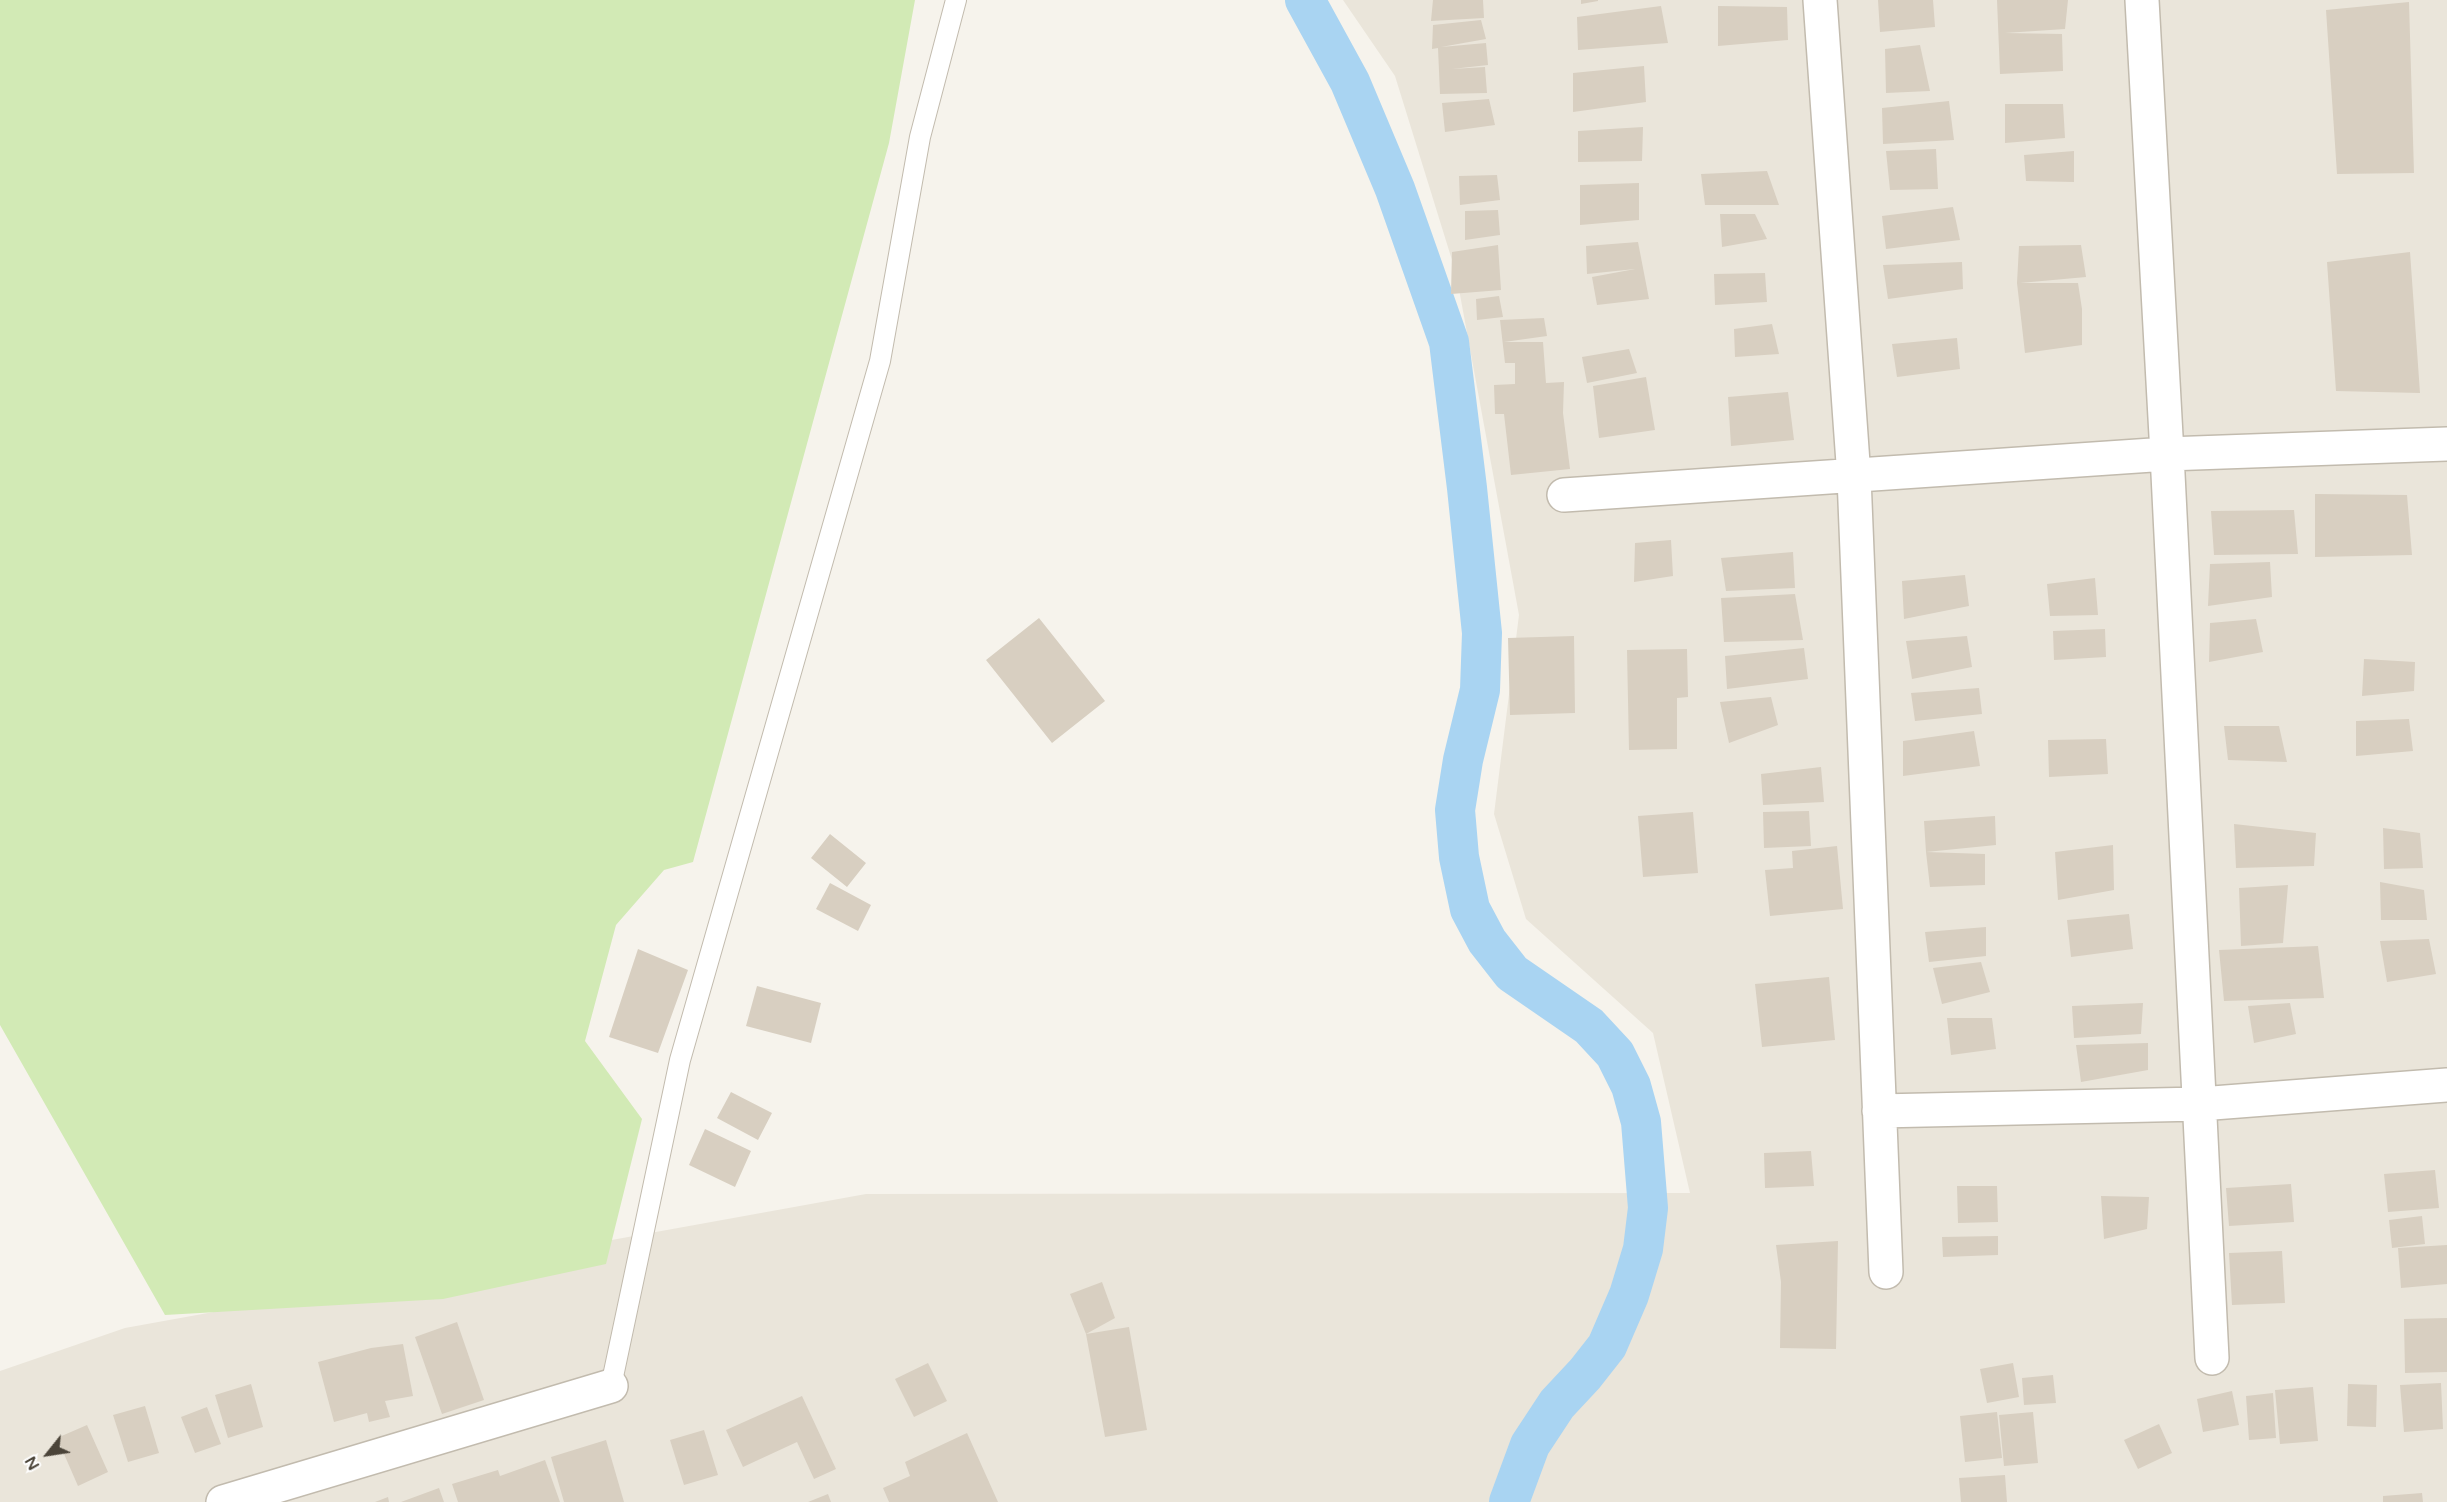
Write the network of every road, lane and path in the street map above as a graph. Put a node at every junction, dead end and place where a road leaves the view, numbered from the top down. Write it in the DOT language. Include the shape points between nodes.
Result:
graph roads {
  1 [pos="956,0"];
  2 [pos="1820,0"];
  3 [pos="2142,0"];
  4 [pos="2447,444"];
  5 [pos="2167,454"];
  6 [pos="1854,477"];
  7 [pos="1564,495"];
  8 [pos="2447,1085"];
  9 [pos="2200,1104"];
  10 [pos="1879,1111"];
  11 [pos="1886,1272"];
  12 [pos="2212,1358"];
  13 [pos="611,1386"];
  14 [pos="223,1502"];
  1 -- 13 [label="lane" via="920,137 880,361 680,1060"];
  2 -- 6 [label="street"];
  3 -- 5 [label="street"];
  4 -- 5 [label="street"];
  5 -- 6 [label="street"];
  5 -- 9 [label="street"];
  6 -- 7 [label="street"];
  6 -- 10 [label="street"];
  8 -- 9 [label="street"];
  9 -- 10 [label="street"];
  9 -- 12 [label="street"];
  10 -- 11 [label="street"];
  13 -- 14 [label="street"];
}
